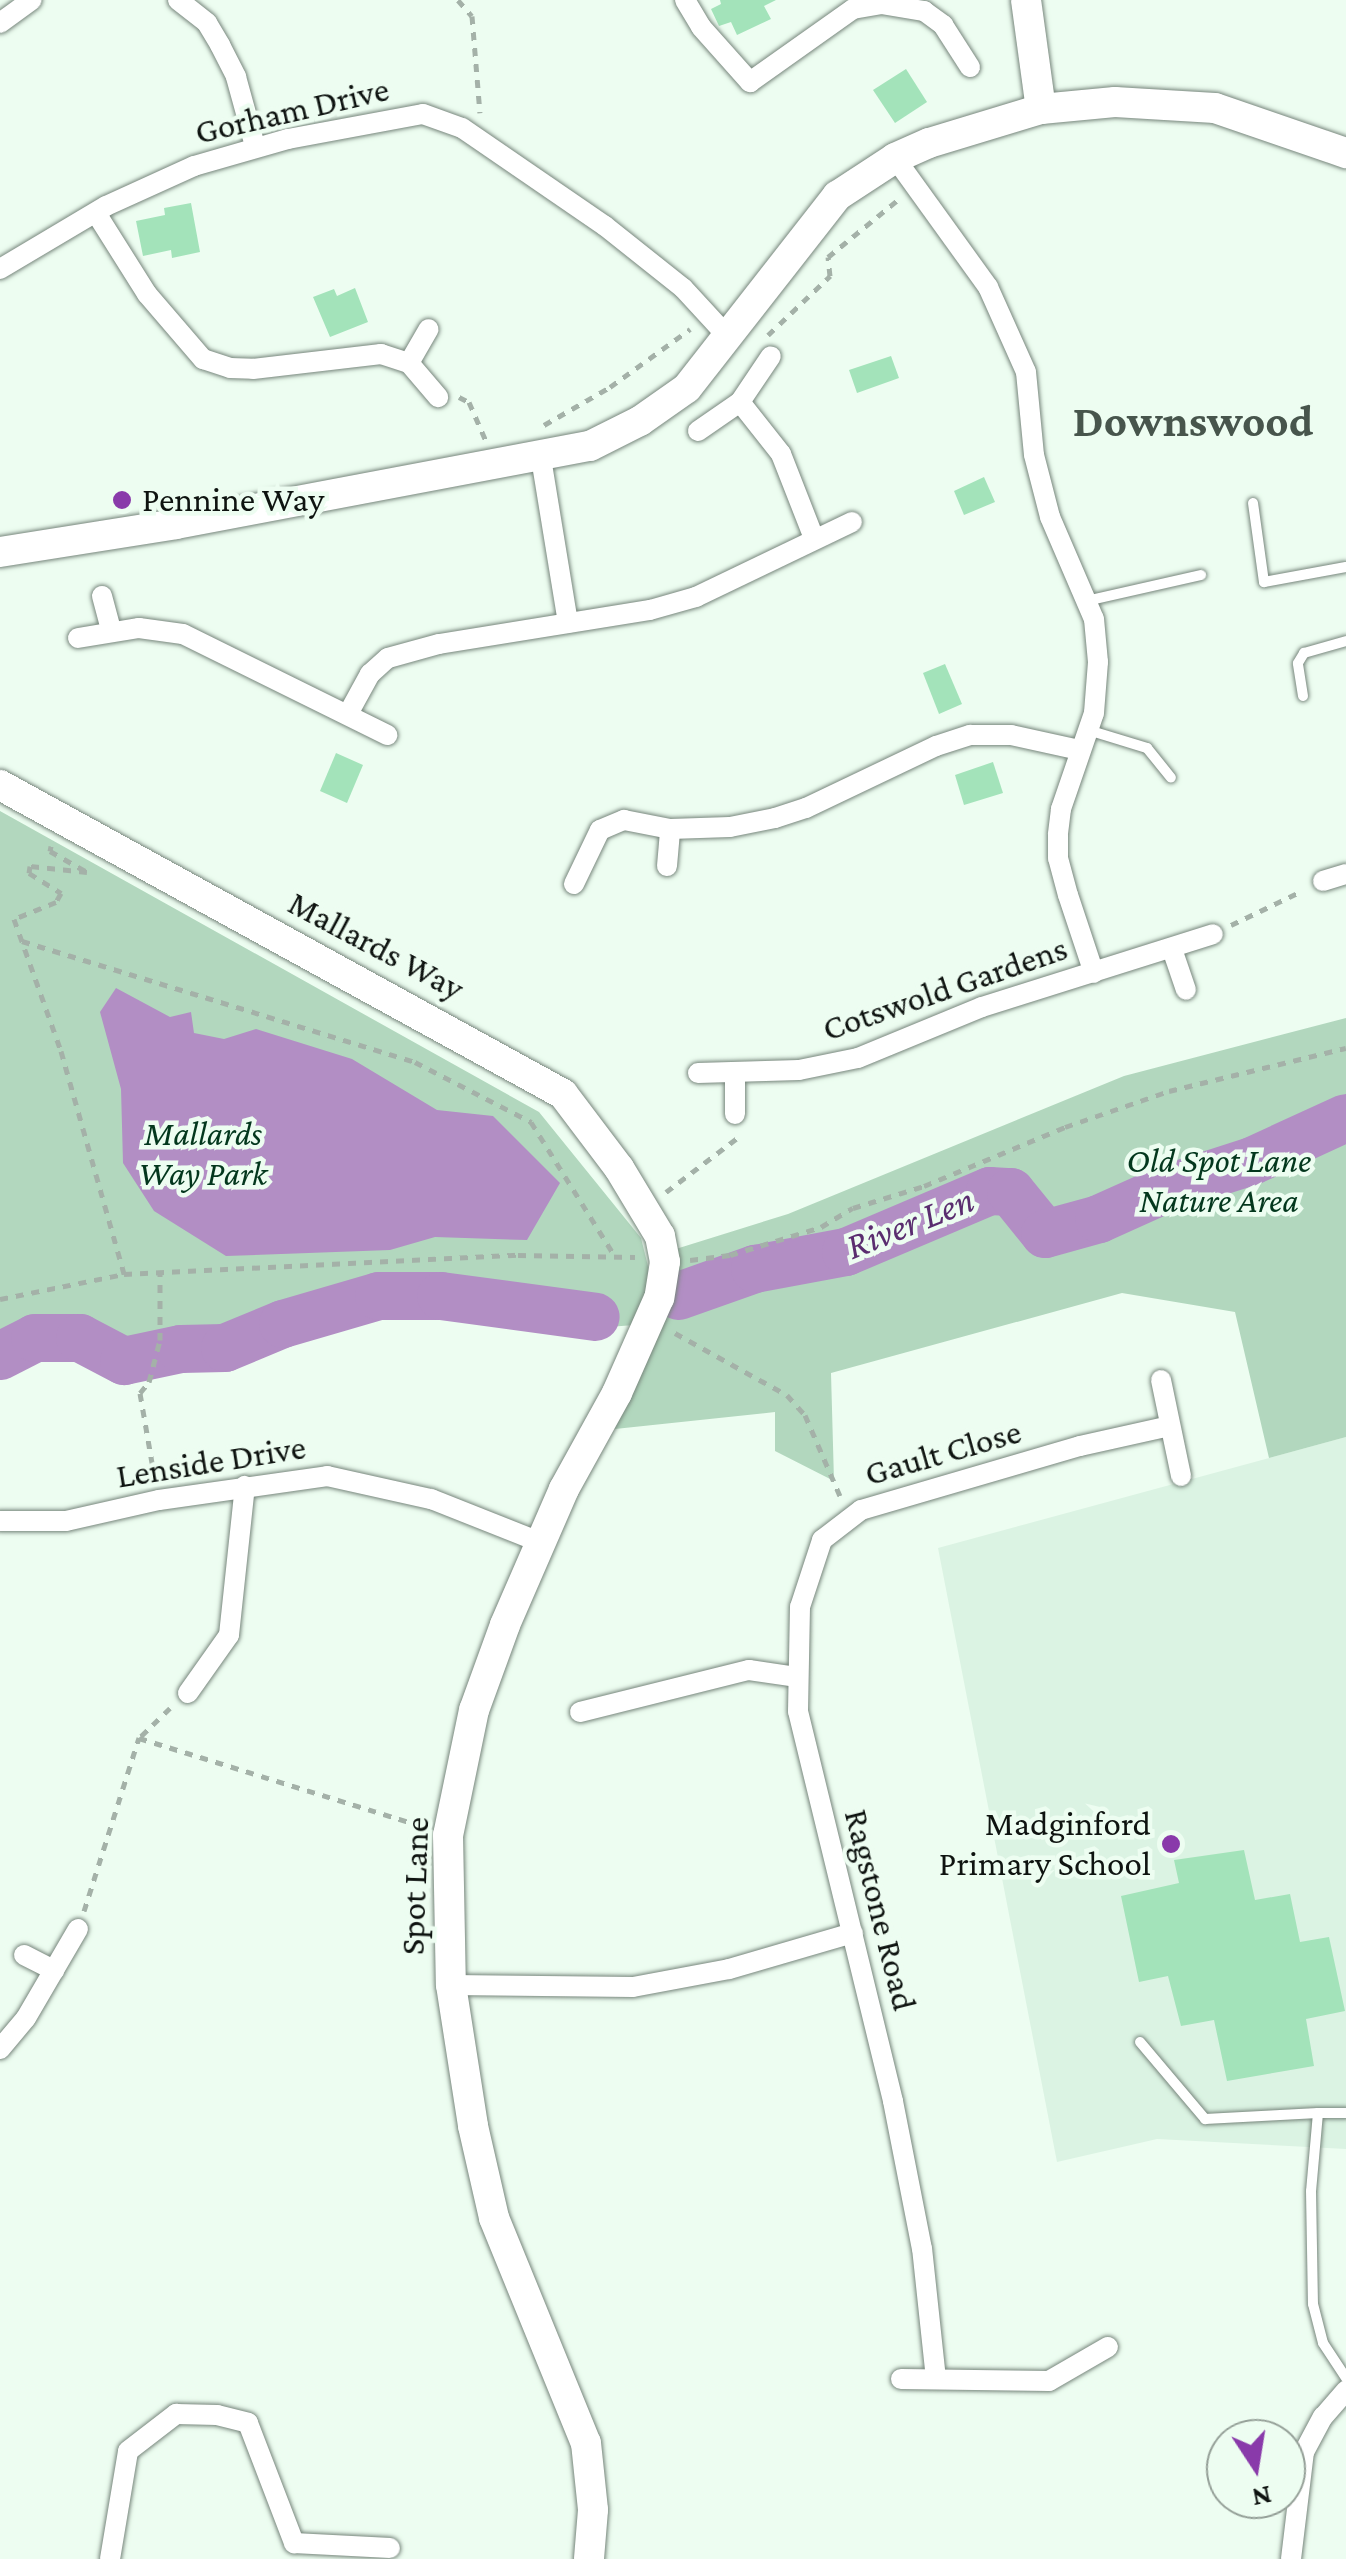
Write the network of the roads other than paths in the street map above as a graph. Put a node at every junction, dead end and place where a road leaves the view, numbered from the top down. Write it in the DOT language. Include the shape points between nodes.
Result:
graph roads {
  1 [pos="32,0"];
  2 [pos="178,0"];
  3 [pos="685,0"];
  4 [pos="1026,0"];
  5 [pos="0,23"];
  6 [pos="970,67"];
  7 [pos="750,82"];
  8 [pos="735,100"];
  9 [pos="1042,109"];
  10 [pos="255,146"];
  11 [pos="1346,154"];
  12 [pos="894,158"];
  13 [pos="96,213"];
  14 [pos="0,270"];
  15 [pos="428,329"];
  16 [pos="728,337"];
  17 [pos="771,356"];
  18 [pos="409,363"];
  19 [pos="438,398"];
  20 [pos="740,402"];
  21 [pos="698,431"];
  22 [pos="541,458"];
  23 [pos="1253,503"];
  24 [pos="852,522"];
  25 [pos="814,538"];
  26 [pos="6,552"];
  27 [pos="1346,567"];
  28 [pos="1201,574"];
  29 [pos="102,596"];
  30 [pos="1086,601"];
  31 [pos="568,623"];
  32 [pos="111,630"];
  33 [pos="78,638"];
  34 [pos="1346,640"];
  35 [pos="1303,696"];
  36 [pos="348,714"];
  37 [pos="387,734"];
  38 [pos="1083,740"];
  39 [pos="1171,778"];
  40 [pos="0,785"];
  41 [pos="670,829"];
  42 [pos="667,866"];
  43 [pos="1346,874"];
  44 [pos="1323,881"];
  45 [pos="574,884"];
  46 [pos="1212,934"];
  47 [pos="1172,949"];
  48 [pos="1094,973"];
  49 [pos="1186,990"];
  50 [pos="735,1072"];
  51 [pos="698,1073"];
  52 [pos="735,1114"];
  53 [pos="663,1249"];
  54 [pos="1161,1380"];
  55 [pos="1170,1426"];
  56 [pos="1181,1476"];
  57 [pos="245,1486"];
  58 [pos="0,1521"];
  59 [pos="542,1543"];
  60 [pos="797,1677"];
  61 [pos="188,1693"];
  62 [pos="580,1712"];
  63 [pos="78,1929"];
  64 [pos="853,1933"];
  65 [pos="24,1955"];
  66 [pos="54,1970"];
  67 [pos="451,1985"];
  68 [pos="1140,2042"];
  69 [pos="0,2049"];
  70 [pos="1318,2113"];
  71 [pos="1346,2113"];
  72 [pos="1108,2347"];
  73 [pos="1346,2378"];
  74 [pos="901,2379"];
  75 [pos="936,2379"];
  76 [pos="1346,2391"];
  77 [pos="270,2541"];
  78 [pos="294,2543"];
  79 [pos="390,2548"];
  80 [pos="110,2559"];
  81 [pos="589,2559"];
  82 [pos="1291,2559"];
  1 -- 5 [label="street"];
  2 -- 10 [label="street" via="220,45"];
  3 -- 7 [label="street"];
  4 -- 9 [label="street"];
  6 -- 7 [label="street" via="943,25 924,11 881,4 853,10"];
  7 -- 8 [label="street"];
  9 -- 11 [label="street" via="1115,102 1215,108"];
  9 -- 12 [label="street"];
  10 -- 13 [label="street, Gorham Drive" via="194,166"];
  10 -- 16 [label="street, Gorham Drive" via="423,114 462,128 606,226"];
  12 -- 16 [label="street" via="837,196"];
  12 -- 30 [label="street" via="988,287 1026,372 1034,455 1050,517"];
  13 -- 14 [label="street, Gorham Drive"];
  13 -- 18 [label="street" via="148,294 203,359 230,368 381,354"];
  15 -- 18 [label="street"];
  16 -- 22 [label="street" via="687,388 640,421 590,446"];
  17 -- 20 [label="street"];
  18 -- 19 [label="street"];
  20 -- 21 [label="street"];
  20 -- 25 [label="street" via="782,454"];
  22 -- 26 [label="street"];
  22 -- 31 [label="street"];
  23 -- 27 [label="lane" via="1264,582"];
  24 -- 25 [label="street"];
  25 -- 31 [label="street" via="696,596"];
  28 -- 30 [label="lane"];
  29 -- 32 [label="street"];
  30 -- 38 [label="street" via="1098,662 1094,713"];
  31 -- 36 [label="street" via="388,658 370,674"];
  32 -- 33 [label="street"];
  32 -- 36 [label="street" via="183,634"];
  34 -- 35 [label="lane" via="1304,653 1298,663"];
  36 -- 37 [label="street"];
  38 -- 39 [label="lane" via="1147,748"];
  38 -- 41 [label="street" via="970,735 791,813 730,827"];
  38 -- 48 [label="street" via="1061,809 1058,858"];
  40 -- 53 [label="street, Mallards Way" via="562,1094 644,1208"];
  41 -- 42 [label="street"];
  41 -- 45 [label="street" via="624,820 600,830"];
  43 -- 44 [label="street"];
  46 -- 47 [label="street, Cotswold Gardens"];
  47 -- 48 [label="street, Cotswold Gardens"];
  47 -- 49 [label="street"];
  48 -- 50 [label="street, Cotswold Gardens" via="982,1007 858,1058 799,1070"];
  50 -- 51 [label="street, Cotswold Gardens"];
  50 -- 52 [label="street"];
  53 -- 59 [label="street, Spot Lane" via="650,1320"];
  54 -- 55 [label="street"];
  55 -- 56 [label="street"];
  55 -- 60 [label="street, Gault Close" via="1080,1446 850,1518 822,1540 811,1568 800,1607"];
  57 -- 58 [label="street, Lenside Drive" via="66,1521"];
  57 -- 59 [label="street, Lenside Drive" via="327,1476 386,1486"];
  57 -- 61 [label="street" via="229,1635"];
  59 -- 67 [label="street, Spot Lane" via="474,1710 448,1834"];
  60 -- 62 [label="street" via="749,1670"];
  60 -- 64 [label="street, Ragstone Road" via="798,1711"];
  63 -- 66 [label="street"];
  64 -- 67 [label="street" via="729,1969 632,1987"];
  64 -- 75 [label="street, Ragstone Road" via="922,2249"];
  65 -- 66 [label="street"];
  66 -- 69 [label="street"];
  67 -- 81 [label="street, Spot Lane" via="494,2218 586,2444 593,2510"];
  68 -- 70 [label="lane" via="1205,2119"];
  70 -- 71 [label="lane"];
  70 -- 73 [label="lane" via="1312,2304 1323,2343"];
  72 -- 75 [label="street" via="1049,2381"];
  74 -- 75 [label="street"];
  76 -- 82 [label="street" via="1322,2417 1304,2452"];
  77 -- 78 [label="street"];
  78 -- 79 [label="street"];
  78 -- 80 [label="street" via="248,2423 176,2414 128,2451"];
}
